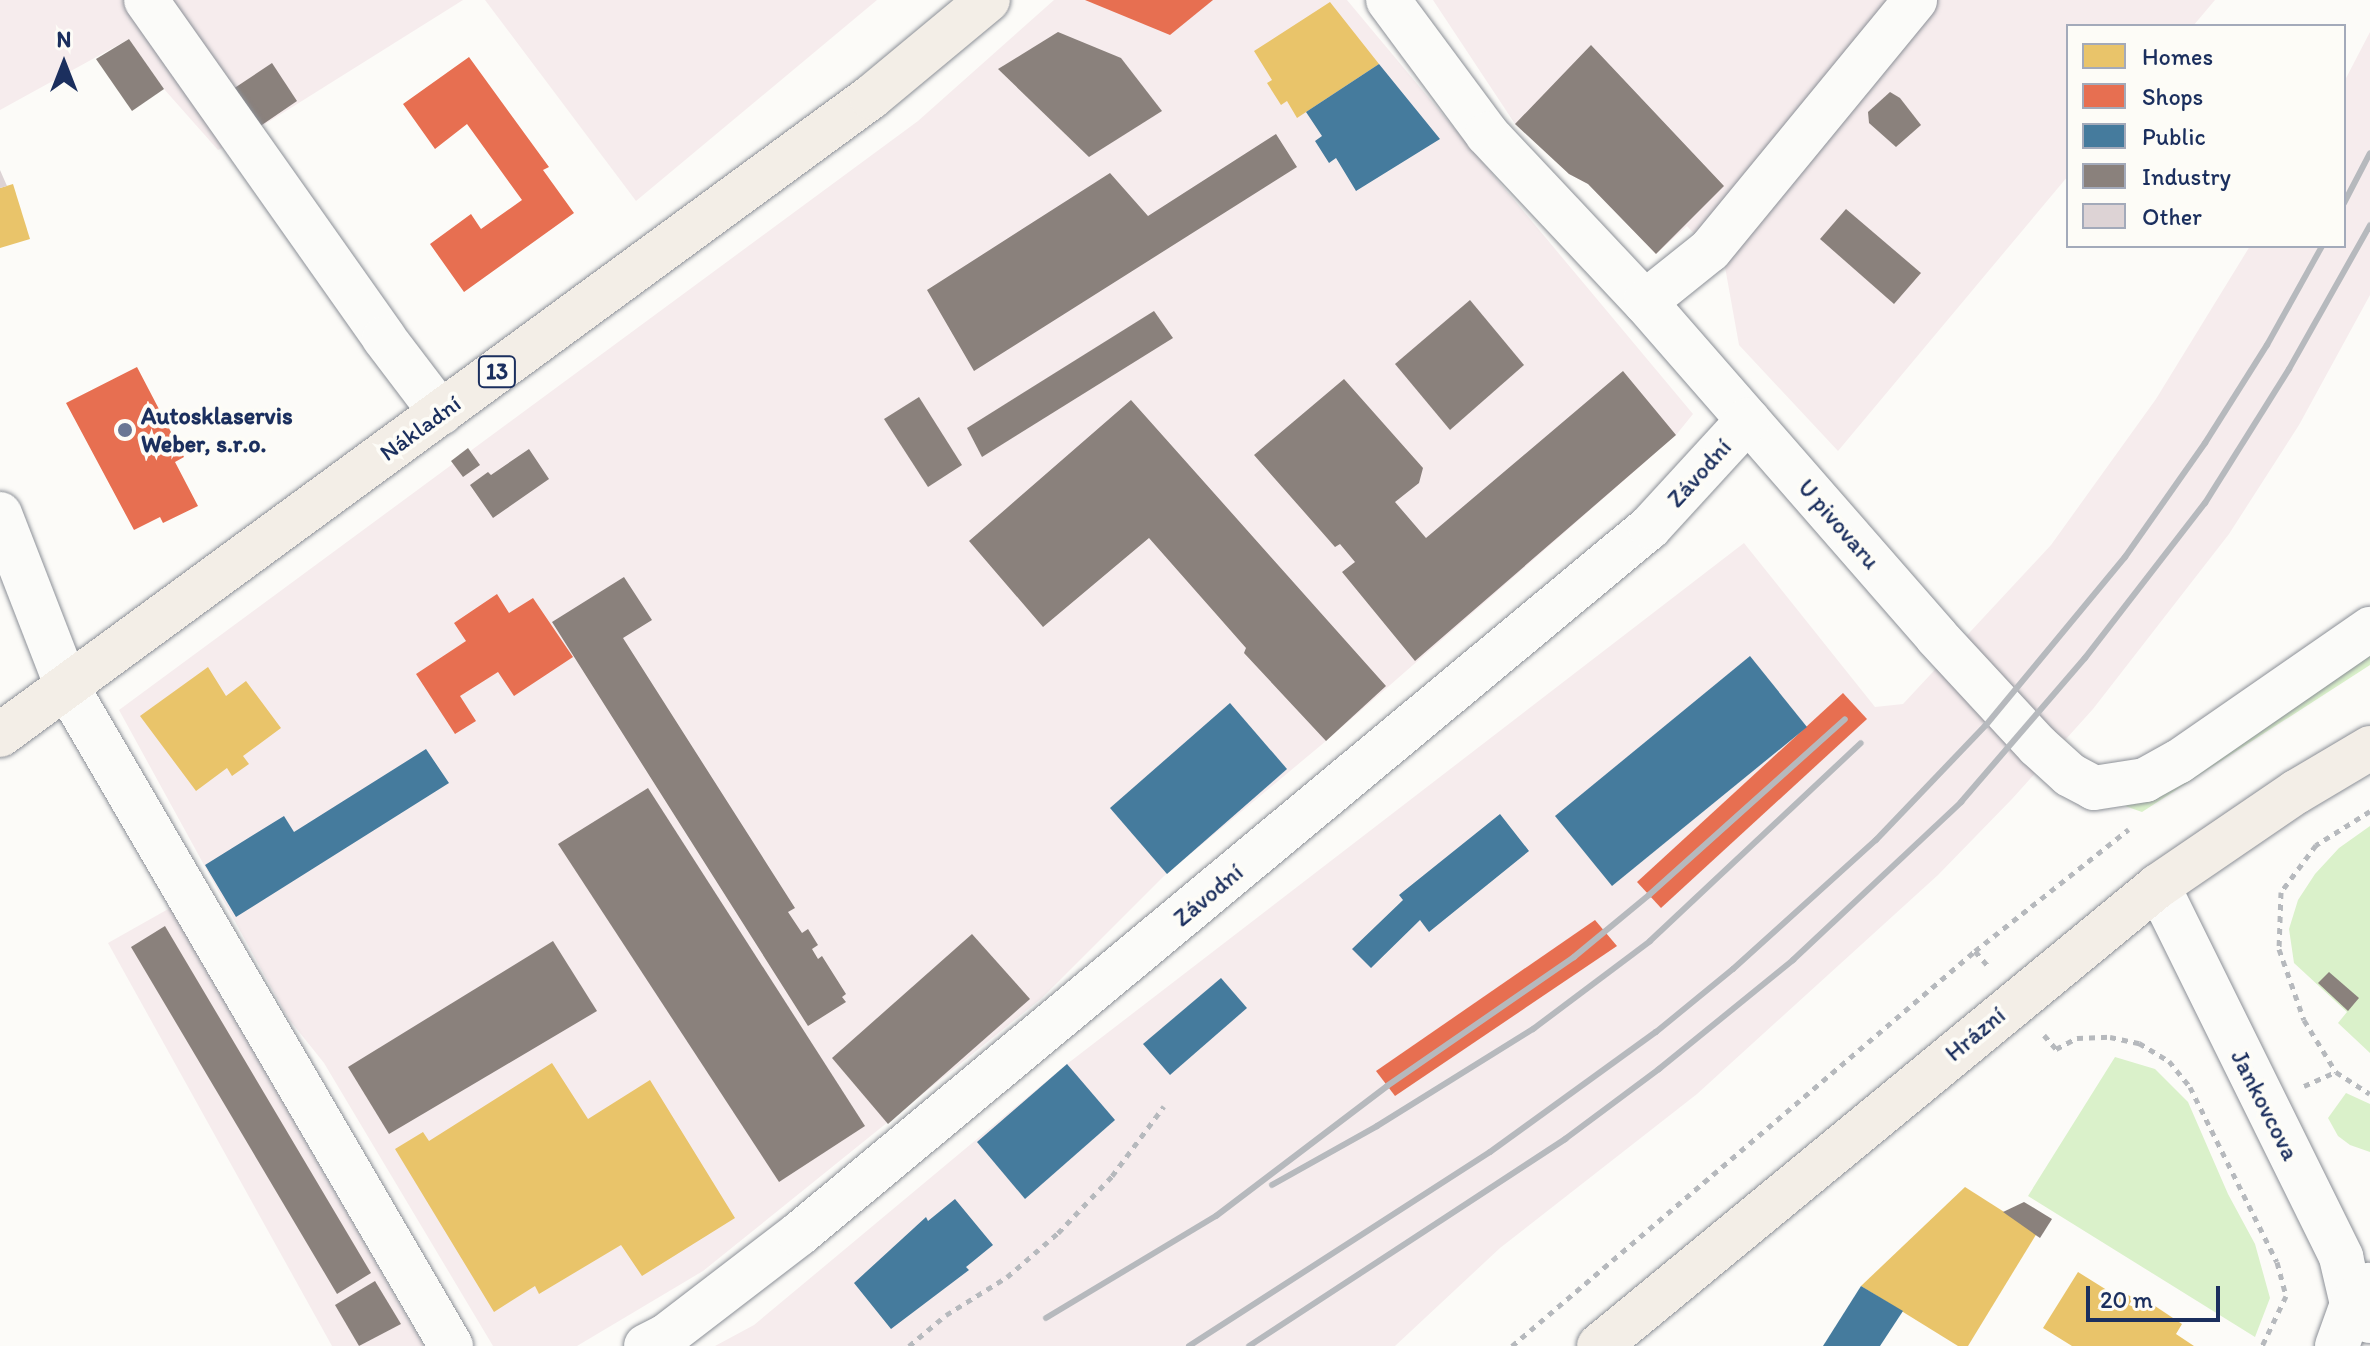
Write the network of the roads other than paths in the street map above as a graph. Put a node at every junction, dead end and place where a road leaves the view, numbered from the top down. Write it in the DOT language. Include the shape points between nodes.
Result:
graph roads {
  1 [pos="146,0"];
  2 [pos="988,0"];
  3 [pos="1388,0"];
  4 [pos="1915,0"];
  5 [pos="1645,302"];
  6 [pos="441,413"];
  7 [pos="1748,420"];
  8 [pos="0,514"];
  9 [pos="2363,625"];
  10 [pos="67,687"];
  11 [pos="0,735"];
  12 [pos="2370,748"];
  13 [pos="2158,886"];
  14 [pos="2364,1303"];
  15 [pos="451,1346"];
  16 [pos="646,1346"];
  17 [pos="1599,1346"];
  18 [pos="2337,1346"];
  1 -- 6 [label="street"];
  2 -- 6 [label="main road, Nákladní / 13" via="871,97"];
  3 -- 5 [label="street, U pivovaru" via="1487,134"];
  4 -- 5 [label="street" via="1710,250"];
  5 -- 7 [label="street, U pivovaru"];
  6 -- 10 [label="main road, Nákladní / 13"];
  7 -- 9 [label="street, U pivovaru" via="2038,746 2070,775 2100,788 2145,780 2178,762"];
  7 -- 16 [label="street, Závodní" via="1650,527 799,1234"];
  8 -- 10 [label="street"];
  10 -- 11 [label="main road, Nákladní / 13"];
  10 -- 15 [label="street"];
  12 -- 13 [label="main road, Hrázní"];
  13 -- 14 [label="street, Jankovcova"];
  13 -- 17 [label="main road, Hrázní"];
  14 -- 18 [label="street"];
}
